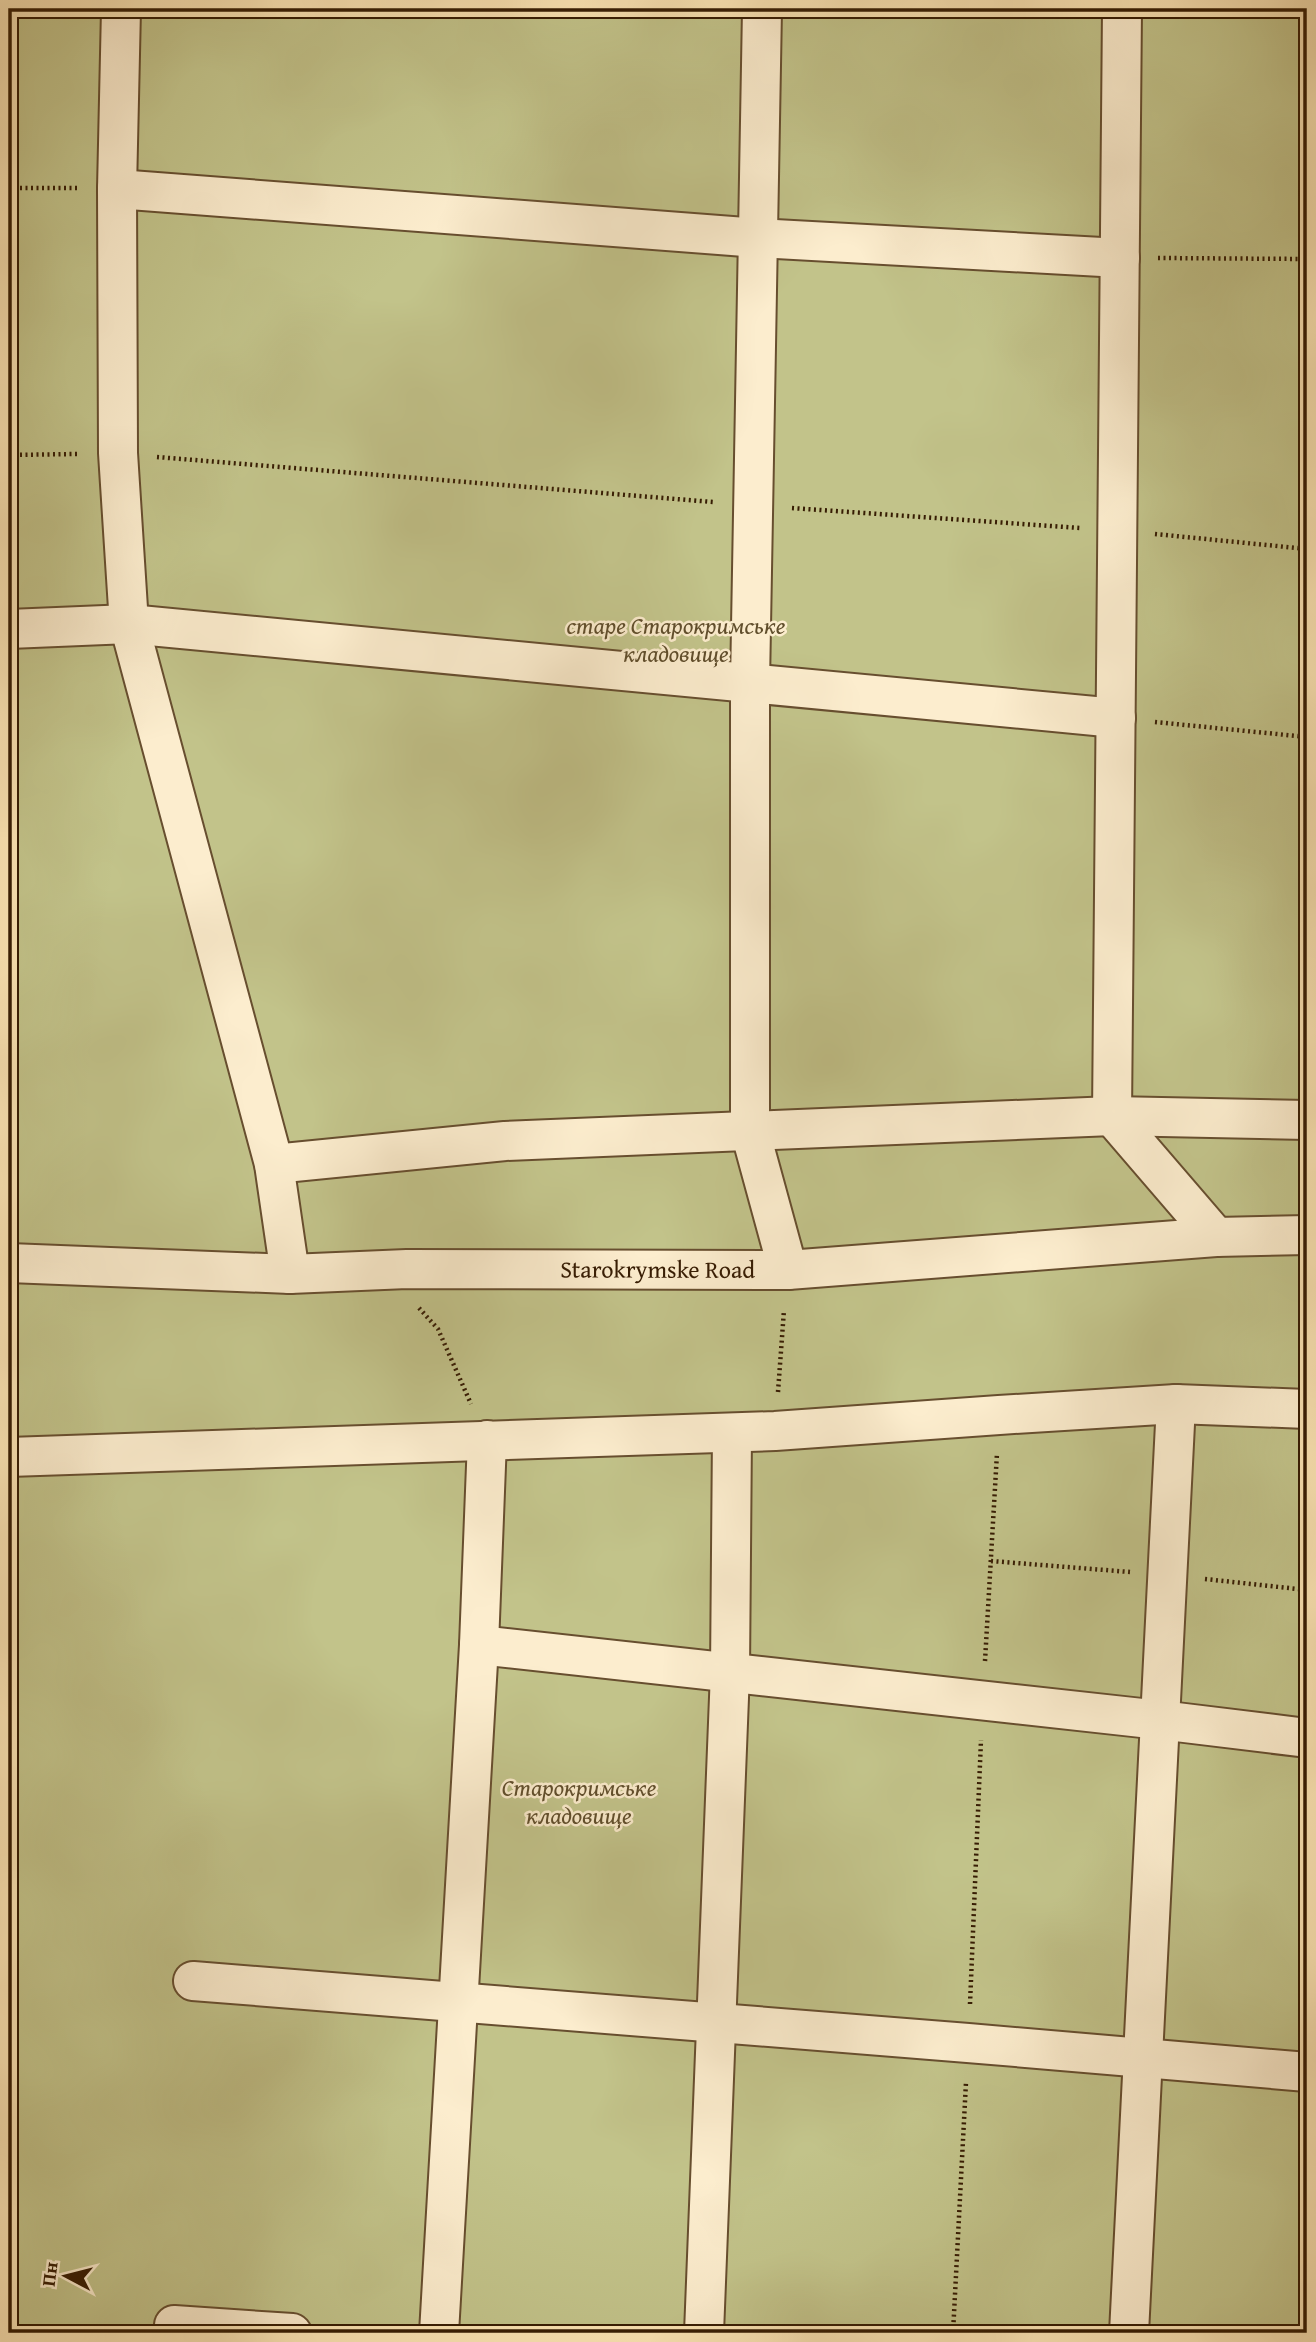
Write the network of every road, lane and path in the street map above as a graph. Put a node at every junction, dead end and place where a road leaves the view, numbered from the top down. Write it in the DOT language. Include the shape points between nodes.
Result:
graph roads {
  1 [pos="121,9"];
  2 [pos="762,9"];
  3 [pos="1122,9"];
  4 [pos="9,188"];
  5 [pos="117,189"];
  6 [pos="758,238"];
  7 [pos="1120,258"];
  8 [pos="1307,259"];
  9 [pos="118,453"];
  10 [pos="9,456"];
  11 [pos="753,505"];
  12 [pos="1118,531"];
  13 [pos="1307,549"];
  14 [pos="129,624"];
  15 [pos="9,629"];
  16 [pos="750,683"];
  17 [pos="1116,718"];
  18 [pos="1307,737"];
  19 [pos="1112,1116"];
  20 [pos="1307,1120"];
  21 [pos="750,1131"];
  22 [pos="274,1164"];
  23 [pos="1307,1235"];
  24 [pos="1216,1237"];
  25 [pos="9,1263"];
  26 [pos="407,1269"];
  27 [pos="788,1270"];
  28 [pos="290,1274"];
  29 [pos="1176,1405"];
  30 [pos="1307,1409"];
  31 [pos="999,1415"];
  32 [pos="775,1431"];
  33 [pos="732,1433"];
  34 [pos="487,1440"];
  35 [pos="9,1457"];
  36 [pos="479,1645"];
  37 [pos="730,1672"];
  38 [pos="983,1700"];
  39 [pos="1160,1720"];
  40 [pos="1307,1738"];
  41 [pos="193,1981"];
  42 [pos="460,2002"];
  43 [pos="717,2022"];
  44 [pos="968,2043"];
  45 [pos="1143,2058"];
  46 [pos="1307,2072"];
  47 [pos="174,2325"];
  48 [pos="292,2333"];
  49 [pos="439,2333"];
  50 [pos="704,2333"];
  51 [pos="953,2333"];
  52 [pos="1129,2333"];
  1 -- 5 [label="street"];
  2 -- 6 [label="street"];
  3 -- 7 [label="street"];
  4 -- 5 [label="path"];
  5 -- 6 [label="street"];
  5 -- 9 [label="street"];
  6 -- 7 [label="street"];
  6 -- 11 [label="street"];
  7 -- 8 [label="path"];
  7 -- 12 [label="street"];
  9 -- 10 [label="path"];
  9 -- 11 [label="path"];
  9 -- 14 [label="street"];
  11 -- 12 [label="path"];
  11 -- 16 [label="street"];
  12 -- 13 [label="path"];
  12 -- 17 [label="street"];
  14 -- 15 [label="street"];
  14 -- 16 [label="street"];
  14 -- 22 [label="street"];
  16 -- 17 [label="street"];
  16 -- 21 [label="street"];
  17 -- 18 [label="path"];
  17 -- 19 [label="street"];
  19 -- 20 [label="street"];
  19 -- 21 [label="street"];
  19 -- 24 [label="street"];
  21 -- 22 [label="street" via="505,1140"];
  21 -- 27 [label="street"];
  22 -- 28 [label="street"];
  23 -- 24 [label="street, Starokrymske Road"];
  24 -- 27 [label="street, Starokrymske Road"];
  25 -- 28 [label="street, Starokrymske Road"];
  26 -- 27 [label="street, Starokrymske Road"];
  26 -- 28 [label="street, Starokrymske Road"];
  26 -- 34 [label="path" via="409,1297 438,1329"];
  27 -- 32 [label="path"];
  29 -- 30 [label="street"];
  29 -- 31 [label="street"];
  29 -- 39 [label="street"];
  31 -- 32 [label="street"];
  31 -- 38 [label="path"];
  32 -- 33 [label="street"];
  33 -- 34 [label="street"];
  33 -- 37 [label="street"];
  34 -- 35 [label="street"];
  34 -- 36 [label="street"];
  36 -- 37 [label="street"];
  36 -- 42 [label="street"];
  37 -- 38 [label="street"];
  37 -- 43 [label="street"];
  38 -- 39 [label="street"];
  38 -- 44 [label="path"];
  39 -- 40 [label="street"];
  39 -- 45 [label="street"];
  41 -- 42 [label="street"];
  42 -- 43 [label="street"];
  42 -- 49 [label="street"];
  43 -- 44 [label="street"];
  43 -- 50 [label="street"];
  44 -- 45 [label="street"];
  44 -- 51 [label="path"];
  45 -- 46 [label="street"];
  45 -- 52 [label="street"];
  47 -- 48 [label="street"];
}
